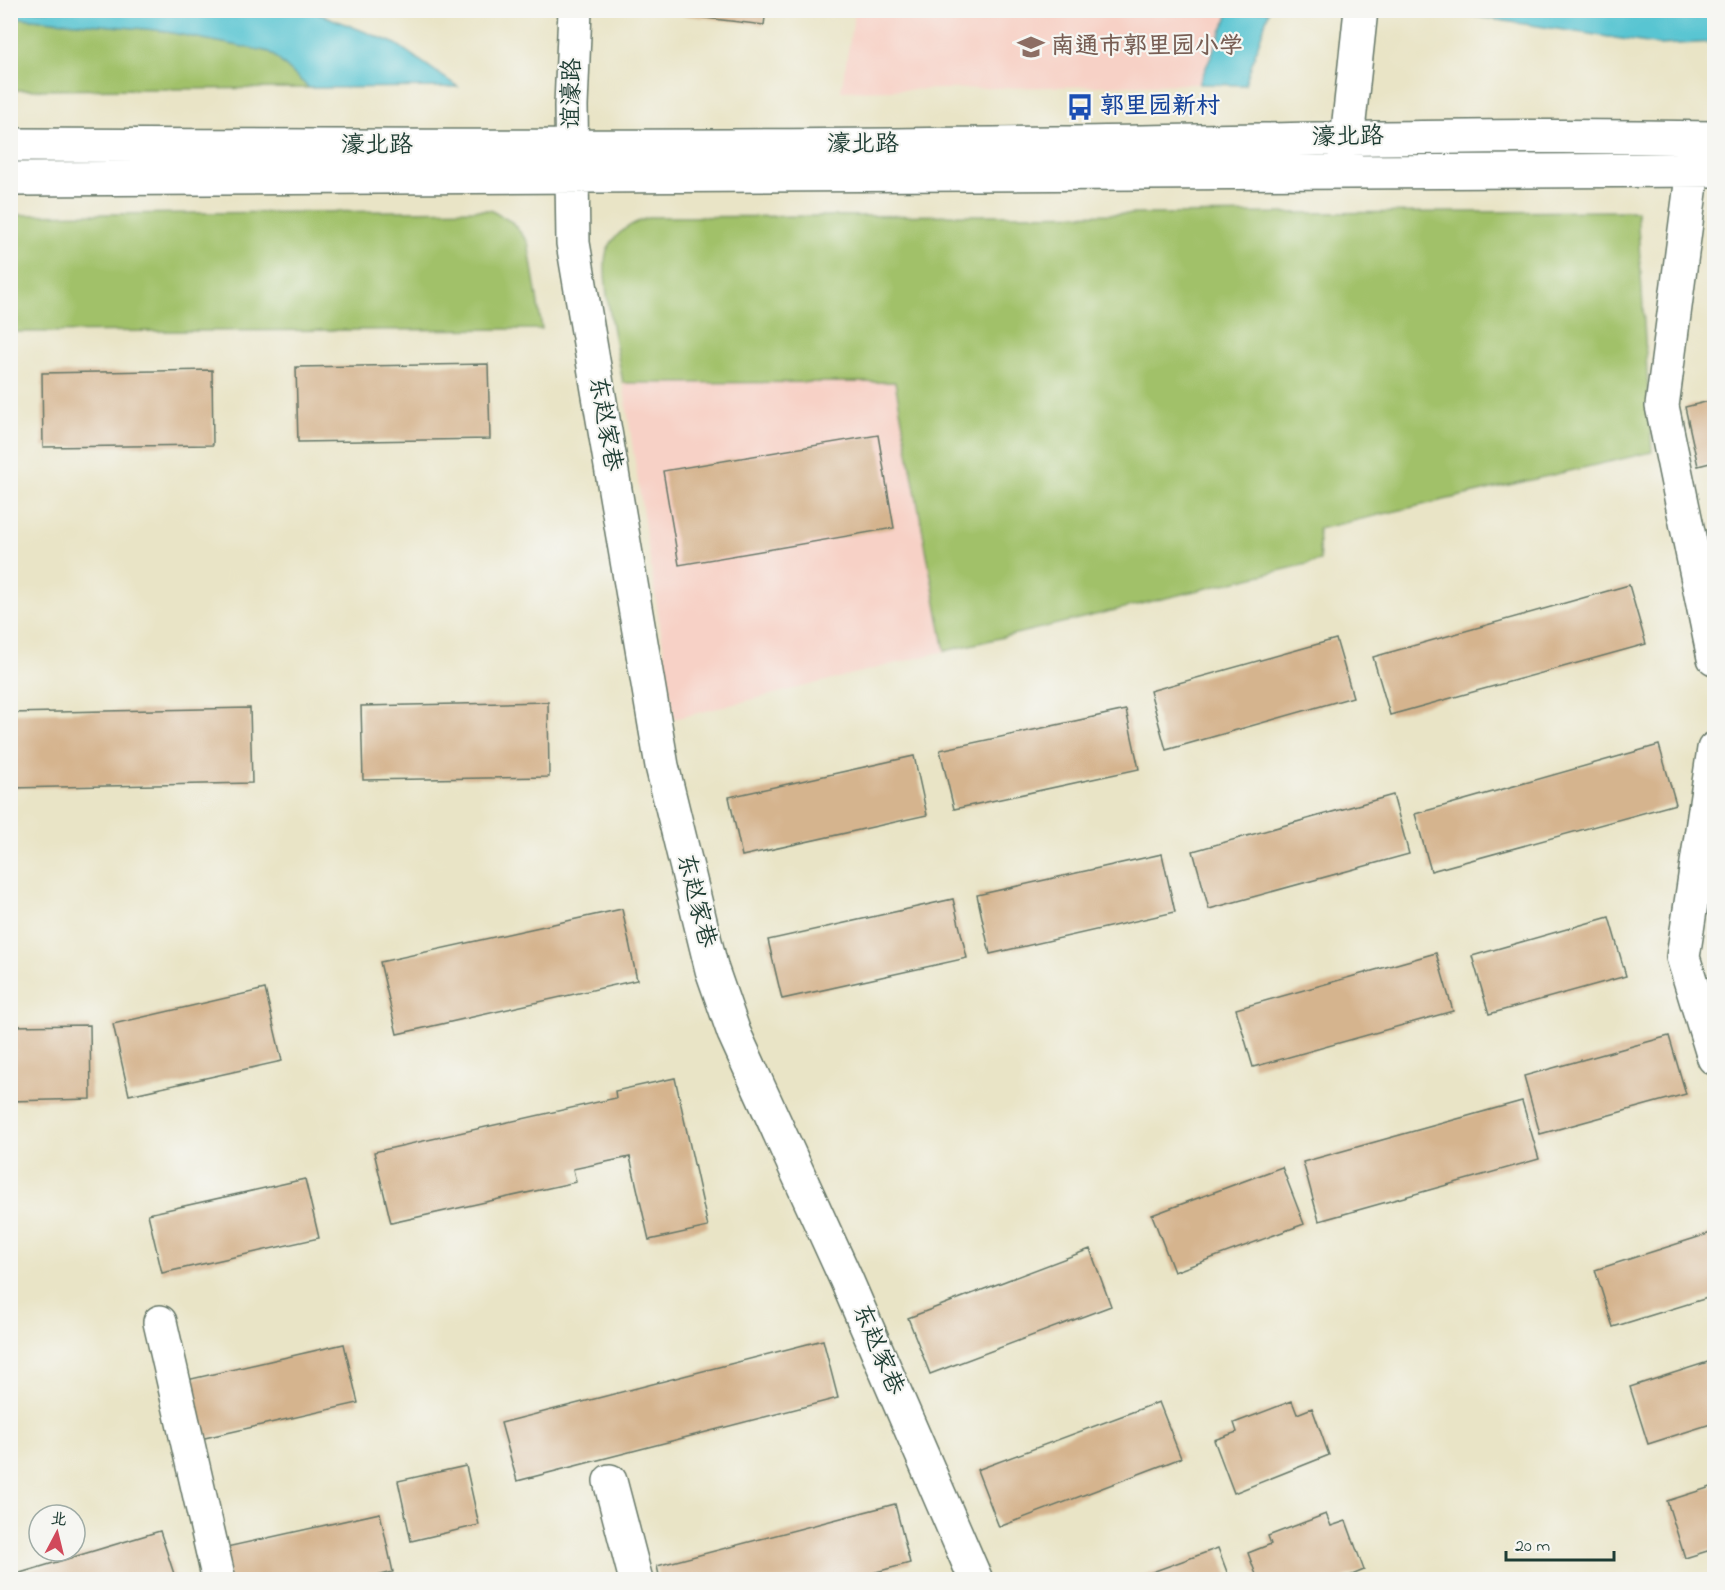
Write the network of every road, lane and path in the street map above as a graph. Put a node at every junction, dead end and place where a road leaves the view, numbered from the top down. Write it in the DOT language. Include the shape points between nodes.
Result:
graph roads {
  1 [pos="575,10"];
  2 [pos="1361,10"];
  3 [pos="1347,138"];
  4 [pos="1714,138"];
  5 [pos="10,145"];
  6 [pos="573,162"];
  7 [pos="1704,169"];
  8 [pos="1344,172"];
  9 [pos="10,179"];
  10 [pos="1714,658"];
  11 [pos="1714,749"];
  12 [pos="1714,1058"];
  13 [pos="160,1322"];
  14 [pos="610,1481"];
  15 [pos="219,1580"];
  16 [pos="636,1580"];
  17 [pos="976,1580"];
  1 -- 6 [label="street, 谊濠路"];
  2 -- 3 [label="street"];
  3 -- 4 [label="street, 濠北路"];
  3 -- 6 [label="street, 濠北路" via="1055,144"];
  3 -- 8 [label="street"];
  5 -- 6 [label="street, 濠北路"];
  6 -- 8 [label="street, 濠北路"];
  6 -- 9 [label="street, 濠北路"];
  6 -- 17 [label="street, 东赵家巷" via="573,243 662,766 712,970 734,1033 846,1278"];
  7 -- 8 [label="street, 濠北路"];
  7 -- 10 [label="street" via="1662,406"];
  11 -- 12 [label="street" via="1683,957"];
  13 -- 15 [label="street"];
  14 -- 16 [label="street"];
}
